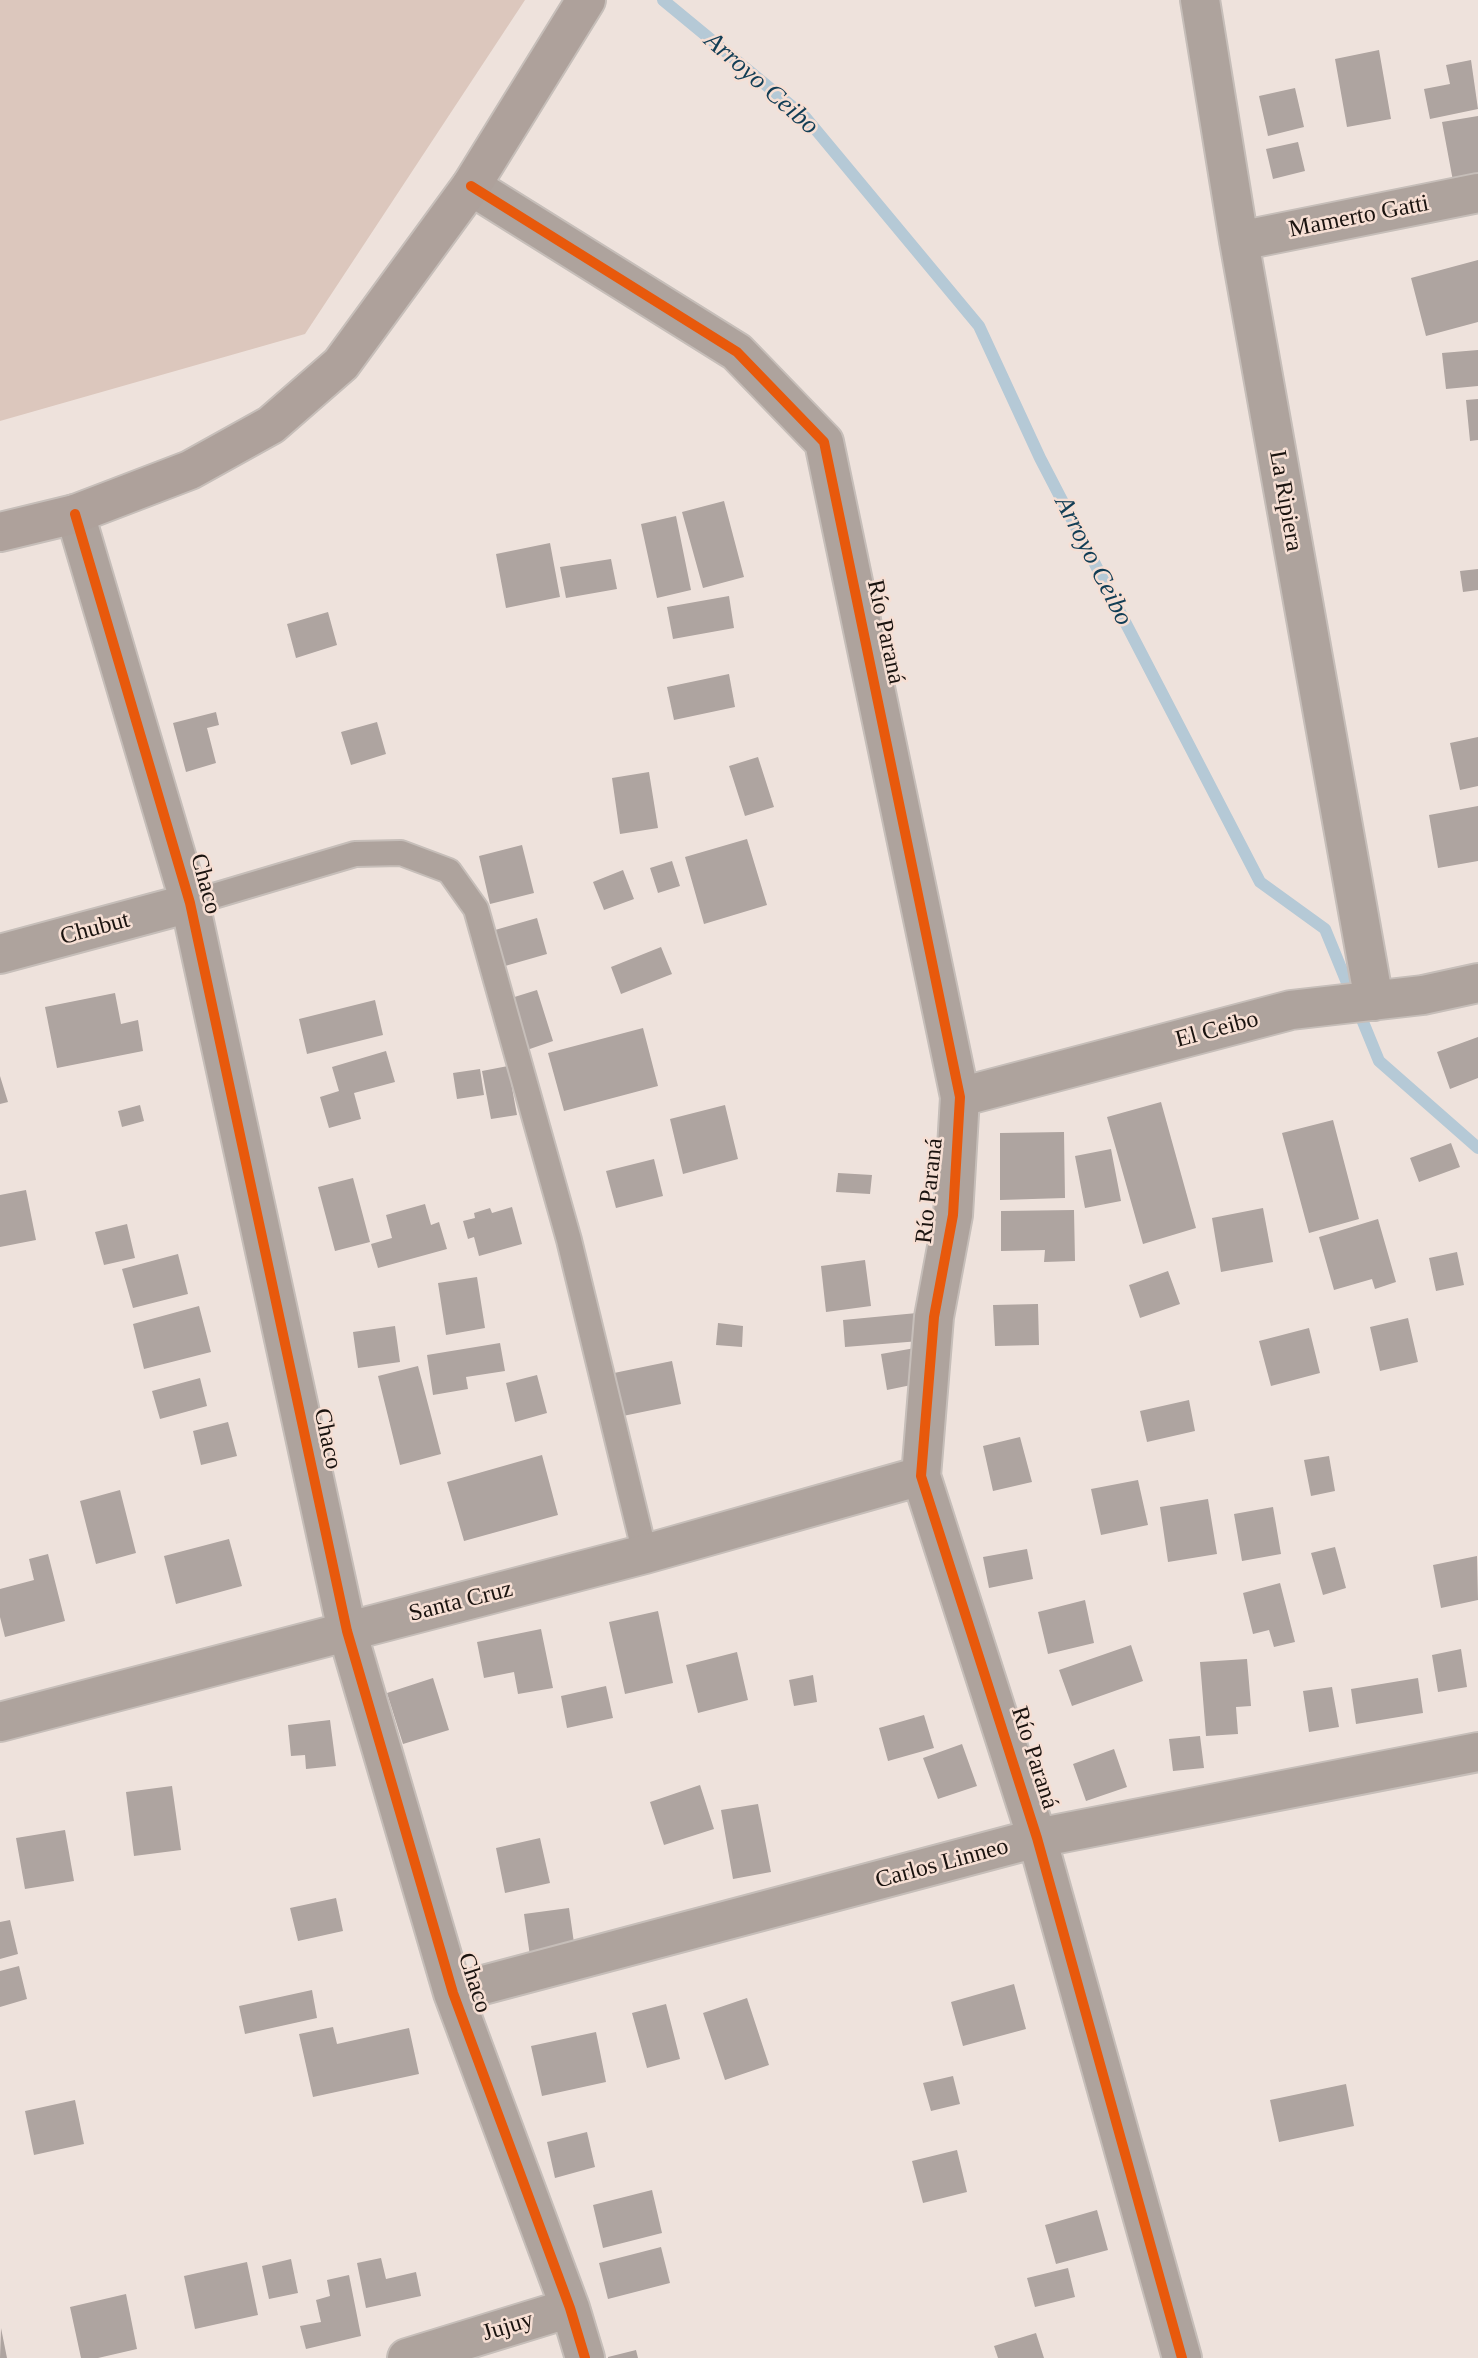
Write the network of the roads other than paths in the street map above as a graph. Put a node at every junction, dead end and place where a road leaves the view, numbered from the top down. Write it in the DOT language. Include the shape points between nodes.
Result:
graph roads {
  1 [pos="1200,0"];
  2 [pos="580,9"];
  3 [pos="471,186"];
  4 [pos="1478,193"];
  5 [pos="1239,242"];
  6 [pos="75,514"];
  7 [pos="0,532"];
  8 [pos="190,903"];
  9 [pos="0,954"];
  10 [pos="1478,983"];
  11 [pos="1374,1001"];
  12 [pos="960,1097"];
  13 [pos="921,1476"];
  14 [pos="645,1554"];
  15 [pos="347,1631"];
  16 [pos="0,1722"];
  17 [pos="1478,1752"];
  18 [pos="1037,1838"];
  19 [pos="453,1993"];
  20 [pos="570,2308"];
  21 [pos="407,2358"];
  22 [pos="585,2358"];
  23 [pos="1182,2358"];
  1 -- 5 [label="street, La Ripiera"];
  2 -- 3 [label="main road"];
  3 -- 6 [label="main road" via="341,364 271,425 190,470"];
  3 -- 12 [label="street, Río Paraná" via="737,352 824,442"];
  4 -- 5 [label="street, Mamerto Gatti"];
  5 -- 11 [label="street, La Ripiera"];
  6 -- 7 [label="main road"];
  6 -- 8 [label="street, Chaco"];
  8 -- 9 [label="street, Chubut"];
  8 -- 14 [label="lane" via="355,854 401,853 449,872 476,909 569,1240"];
  8 -- 15 [label="street, Chaco"];
  10 -- 11 [label="street, El Ceibo"];
  11 -- 12 [label="street, El Ceibo" via="1291,1010"];
  12 -- 13 [label="street, Río Paraná" via="953,1215 934,1317"];
  13 -- 14 [label="street, Santa Cruz"];
  13 -- 18 [label="street, Río Paraná"];
  14 -- 15 [label="street, Santa Cruz"];
  15 -- 16 [label="street, Santa Cruz"];
  15 -- 19 [label="street, Chaco"];
  17 -- 18 [label="street, Carlos Linneo"];
  18 -- 19 [label="street, Carlos Linneo"];
  18 -- 23 [label="street, Río Paraná"];
  19 -- 20 [label="street, Chaco"];
  20 -- 21 [label="street, Jujuy"];
  20 -- 22 [label="street, Chaco"];
}
